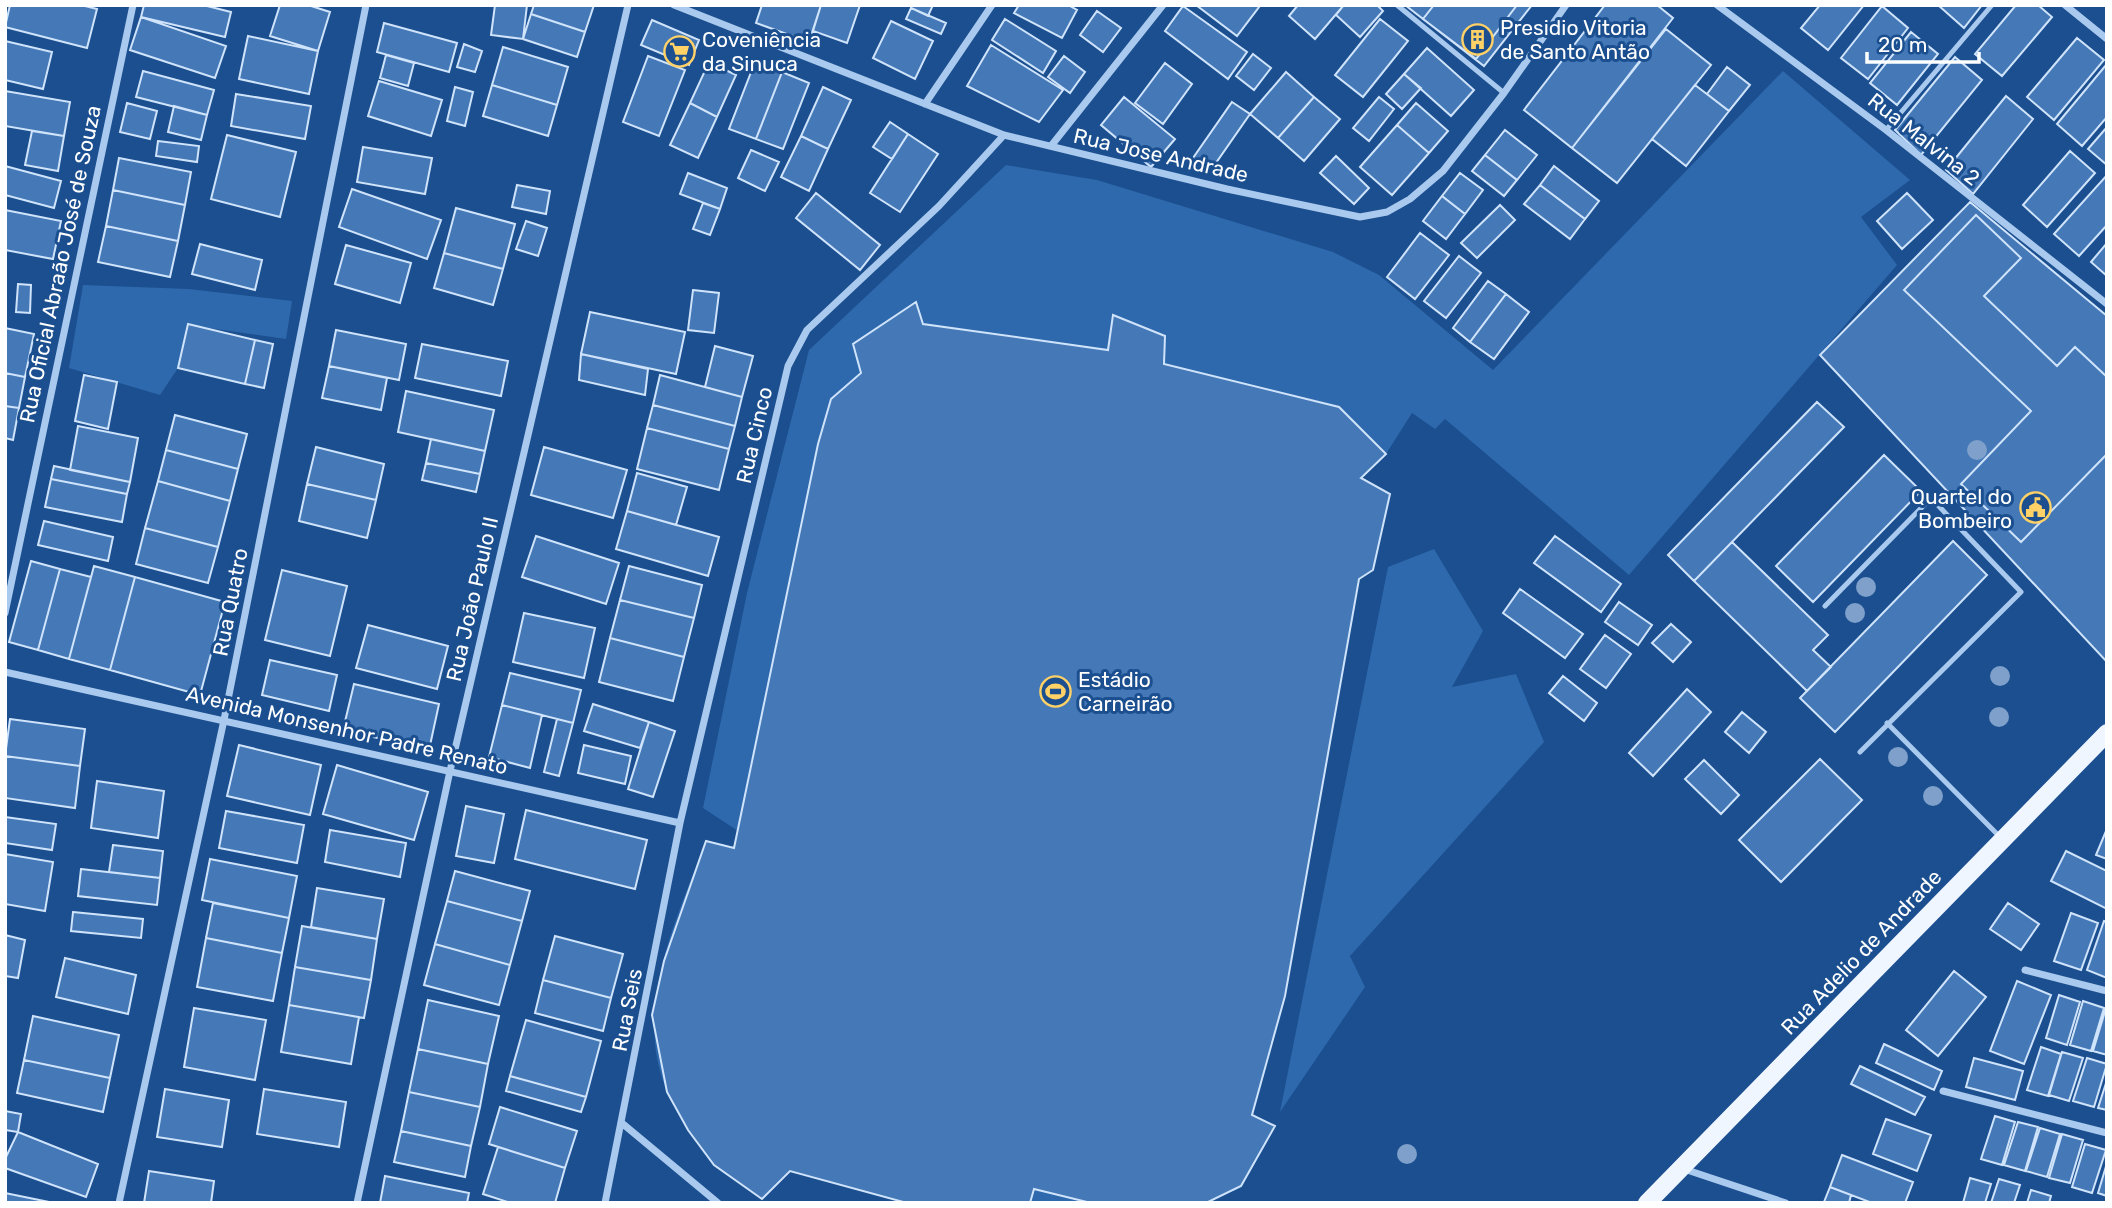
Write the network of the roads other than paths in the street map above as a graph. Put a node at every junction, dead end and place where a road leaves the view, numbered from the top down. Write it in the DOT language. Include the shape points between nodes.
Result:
graph roads {
  1 [pos="133,5"];
  2 [pos="366,5"];
  3 [pos="628,5"];
  4 [pos="674,5"];
  5 [pos="992,5"];
  6 [pos="1163,5"];
  7 [pos="1397,5"];
  8 [pos="1566,5"];
  9 [pos="1717,5"];
  10 [pos="1992,5"];
  11 [pos="2065,5"];
  12 [pos="2107,39"];
  13 [pos="1504,93"];
  14 [pos="925,104"];
  15 [pos="1886,130"];
  16 [pos="1004,135"];
  17 [pos="1051,146"];
  18 [pos="2107,304"];
  19 [pos="1825,606"];
  20 [pos="5,613"];
  21 [pos="5,672"];
  22 [pos="224,720"];
  23 [pos="1887,723"];
  24 [pos="2107,733"];
  25 [pos="1860,752"];
  26 [pos="450,771"];
  27 [pos="680,822"];
  28 [pos="2003,839"];
  29 [pos="2025,971"];
  30 [pos="2107,990"];
  31 [pos="1943,1091"];
  32 [pos="623,1124"];
  33 [pos="2107,1133"];
  34 [pos="1681,1168"];
  35 [pos="119,1203"];
  36 [pos="356,1203"];
  37 [pos="605,1203"];
  38 [pos="718,1203"];
  39 [pos="1647,1203"];
  40 [pos="1786,1203"];
  1 -- 20 [label="street, Rua Oficial Abraão José de Souza"];
  2 -- 22 [label="street, Rua Quatro"];
  3 -- 26 [label="street, Rua João Paulo II"];
  4 -- 14 [label="street, Rua Jose Andrade"];
  5 -- 14 [label="street"];
  6 -- 17 [label="street"];
  7 -- 13 [label="lane"];
  8 -- 13 [label="street, Rua Jose Andrade"];
  9 -- 15 [label="street, Rua Malvina 2"];
  10 -- 15 [label="lane"];
  11 -- 12 [label="street"];
  13 -- 17 [label="street, Rua Jose Andrade" via="1443,171 1387,212 1360,217"];
  14 -- 16 [label="street, Rua Jose Andrade"];
  15 -- 18 [label="street, Rua Malvina 2"];
  16 -- 17 [label="street, Rua Jose Andrade"];
  16 -- 27 [label="street, Rua Cinco" via="939,206 807,330 796,346"];
  19 -- 23 [label="lane" via="1931,498 2021,592"];
  21 -- 22 [label="street, Avenida Monsenhor Padre Renato"];
  22 -- 26 [label="street, Avenida Monsenhor Padre Renato"];
  22 -- 35 [label="street, Rua Quatro"];
  23 -- 25 [label="lane"];
  23 -- 28 [label="lane"];
  24 -- 28 [label="main road, Rua Adelio de Andrade"];
  26 -- 27 [label="street, Avenida Monsenhor Padre Renato"];
  26 -- 36 [label="street, Rua João Paulo II"];
  27 -- 32 [label="street, Rua Seis"];
  28 -- 34 [label="main road, Rua Adelio de Andrade"];
  29 -- 30 [label="street"];
  31 -- 33 [label="street"];
  32 -- 37 [label="street, Rua Seis"];
  32 -- 38 [label="street"];
  34 -- 39 [label="main road, Rua Adelio de Andrade"];
  34 -- 40 [label="street"];
}
